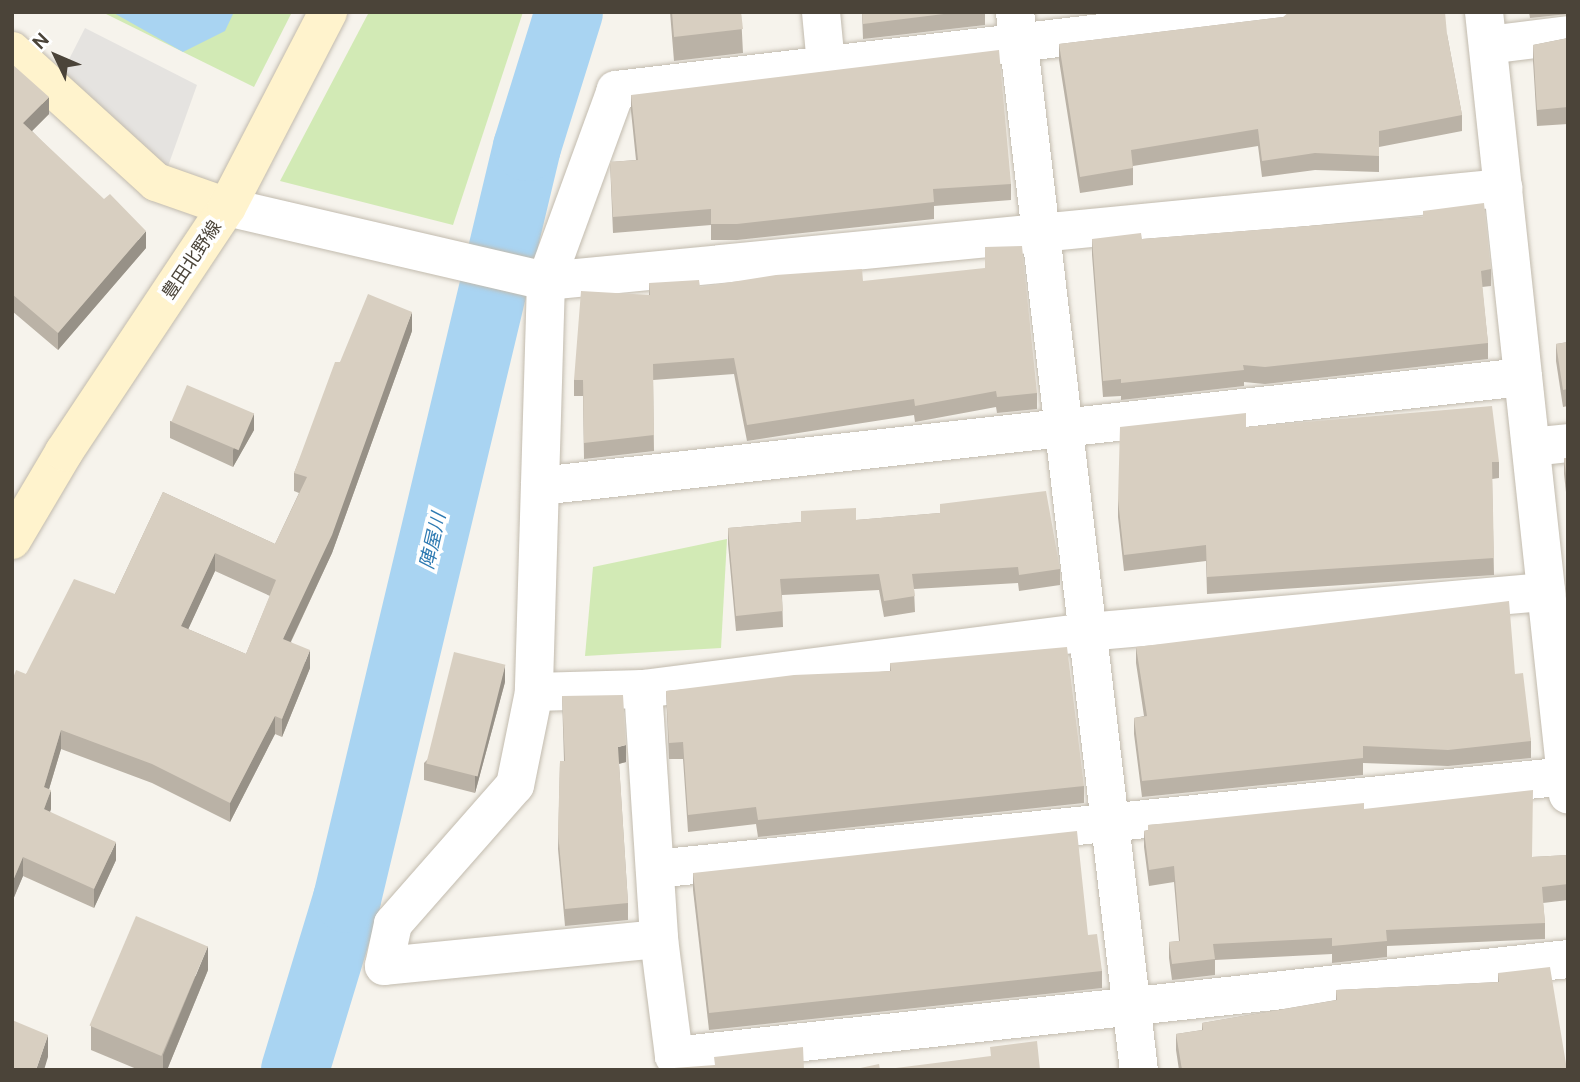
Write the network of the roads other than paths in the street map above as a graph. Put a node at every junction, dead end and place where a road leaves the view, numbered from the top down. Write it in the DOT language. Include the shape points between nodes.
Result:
graph roads {
  1 [pos="328,12"];
  2 [pos="821,12"];
  3 [pos="1280,12"];
  4 [pos="1017,27"];
  5 [pos="1486,28"];
  6 [pos="1568,35"];
  7 [pos="12,51"];
  8 [pos="826,65"];
  9 [pos="1503,188"];
  10 [pos="227,207"];
  11 [pos="1041,233"];
  12 [pos="532,279"];
  13 [pos="1523,377"];
  14 [pos="1064,428"];
  15 [pos="1568,443"];
  16 [pos="1531,447"];
  17 [pos="540,486"];
  18 [pos="12,540"];
  19 [pos="1546,592"];
  20 [pos="1087,632"];
  21 [pos="1561,666"];
  22 [pos="643,689"];
  23 [pos="534,692"];
  24 [pos="1567,783"];
  25 [pos="1110,823"];
  26 [pos="655,869"];
  27 [pos="659,939"];
  28 [pos="1568,959"];
  29 [pos="1131,1006"];
  30 [pos="1139,1070"];
  1 -- 10 [label="main road"];
  2 -- 8 [label="street"];
  3 -- 4 [label="street"];
  4 -- 8 [label="street"];
  4 -- 11 [label="street"];
  5 -- 6 [label="street"];
  5 -- 9 [label="street"];
  7 -- 10 [label="main road, 豊田北野線" via="156,182"];
  8 -- 12 [label="street" via="616,90"];
  9 -- 11 [label="street"];
  9 -- 13 [label="street"];
  10 -- 12 [label="street"];
  10 -- 18 [label="main road, 豊田北野線" via="64,453"];
  11 -- 12 [label="street"];
  11 -- 14 [label="street"];
  12 -- 17 [label="street"];
  13 -- 14 [label="street"];
  13 -- 16 [label="street"];
  14 -- 17 [label="street"];
  14 -- 20 [label="street"];
  15 -- 16 [label="street"];
  16 -- 19 [label="street"];
  17 -- 23 [label="street"];
  19 -- 20 [label="street"];
  19 -- 21 [label="street"];
  20 -- 22 [label="street"];
  20 -- 25 [label="street"];
  21 -- 24 [label="street"];
  22 -- 23 [label="street"];
  22 -- 26 [label="street"];
  23 -- 27 [label="street" via="514,785 393,924 384,965"];
  24 -- 25 [label="street"];
  25 -- 26 [label="street"];
  25 -- 29 [label="street"];
  26 -- 27 [label="street"];
  27 -- 29 [label="street" via="674,1056"];
  28 -- 29 [label="street"];
  29 -- 30 [label="street"];
}
